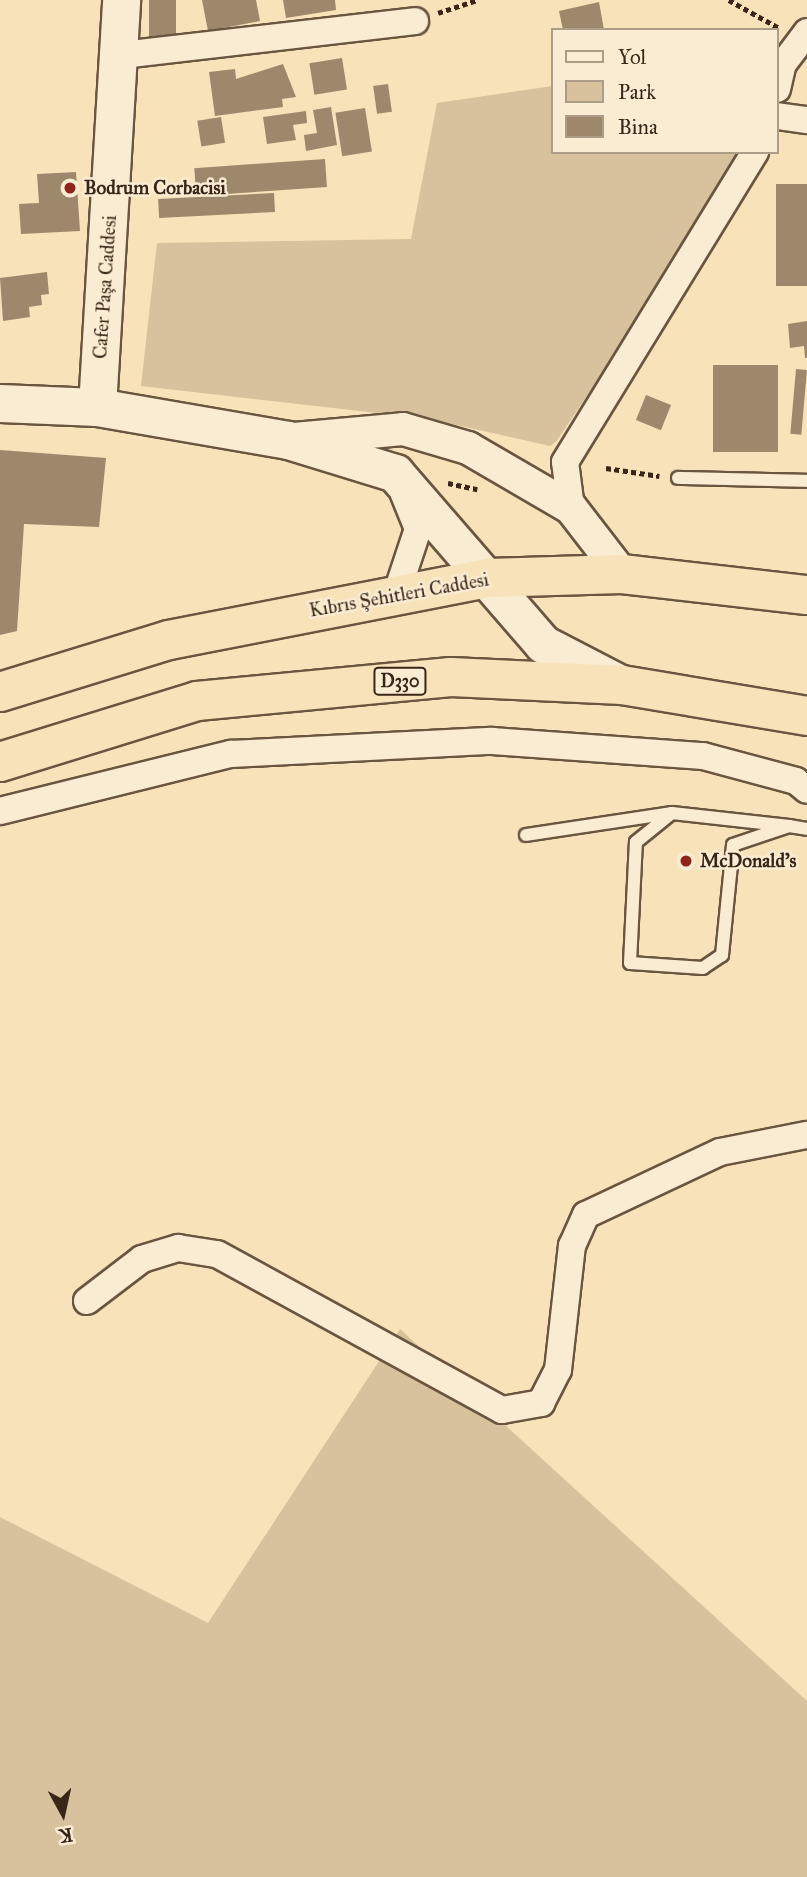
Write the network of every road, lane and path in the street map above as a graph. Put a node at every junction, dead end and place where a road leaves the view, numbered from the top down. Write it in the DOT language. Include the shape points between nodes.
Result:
graph roads {
  1 [pos="121,0"];
  2 [pos="477,0"];
  3 [pos="729,0"];
  4 [pos="464,3"];
  5 [pos="376,11"];
  6 [pos="415,21"];
  7 [pos="803,37"];
  8 [pos="122,55"];
  9 [pos="779,81"];
  10 [pos="779,116"];
  11 [pos="807,120"];
  12 [pos="754,154"];
  13 [pos="0,403"];
  14 [pos="97,407"];
  15 [pos="288,440"];
  16 [pos="606,468"];
  17 [pos="396,473"];
  18 [pos="677,478"];
  19 [pos="807,481"];
  20 [pos="571,508"];
  21 [pos="622,574"];
  22 [pos="487,578"];
  23 [pos="397,592"];
  24 [pos="807,595"];
  25 [pos="622,685"];
  26 [pos="0,692"];
  27 [pos="807,716"];
  28 [pos="0,762"];
  29 [pos="807,790"];
  30 [pos="0,811"];
  31 [pos="672,813"];
  32 [pos="789,826"];
  33 [pos="807,829"];
  34 [pos="526,835"];
  35 [pos="807,1135"];
  36 [pos="88,1301"];
  1 -- 8 [label="main road, Cafer Paşa Caddesi"];
  2 -- 4 [label="path"];
  3 -- 7 [label="path"];
  5 -- 6 [label="street"];
  5 -- 8 [label="street"];
  7 -- 9 [label="street" via="783,64"];
  8 -- 14 [label="main road, Cafer Paşa Caddesi"];
  10 -- 11 [label="street"];
  12 -- 20 [label="street" via="565,462"];
  13 -- 14 [label="main road"];
  14 -- 15 [label="main road"];
  15 -- 17 [label="main road"];
  15 -- 20 [label="street" via="403,429 468,448"];
  16 -- 18 [label="path"];
  17 -- 22 [label="main road"];
  17 -- 23 [label="street" via="418,529"];
  18 -- 19 [label="lane"];
  20 -- 21 [label="street"];
  21 -- 22 [label="highway, Kıbrıs Şehitleri Caddesi"];
  21 -- 24 [label="highway, Kıbrıs Şehitleri Caddesi"];
  22 -- 23 [label="highway, Kıbrıs Şehitleri Caddesi"];
  22 -- 25 [label="main road" via="543,644"];
  23 -- 26 [label="highway, Kıbrıs Şehitleri Caddesi" via="169,640"];
  25 -- 27 [label="highway, D330"];
  25 -- 28 [label="highway, D330" via="451,677 197,701"];
  29 -- 30 [label="street" via="796,781 703,756 492,741 232,754"];
  31 -- 32 [label="lane"];
  31 -- 32 [label="lane" via="636,842 630,963 703,968 722,955 733,845"];
  31 -- 34 [label="lane"];
  32 -- 33 [label="lane"];
  35 -- 36 [label="street" via="720,1152 586,1215 572,1246 558,1370 541,1403 502,1410 217,1254 178,1248 142,1259"];
}
